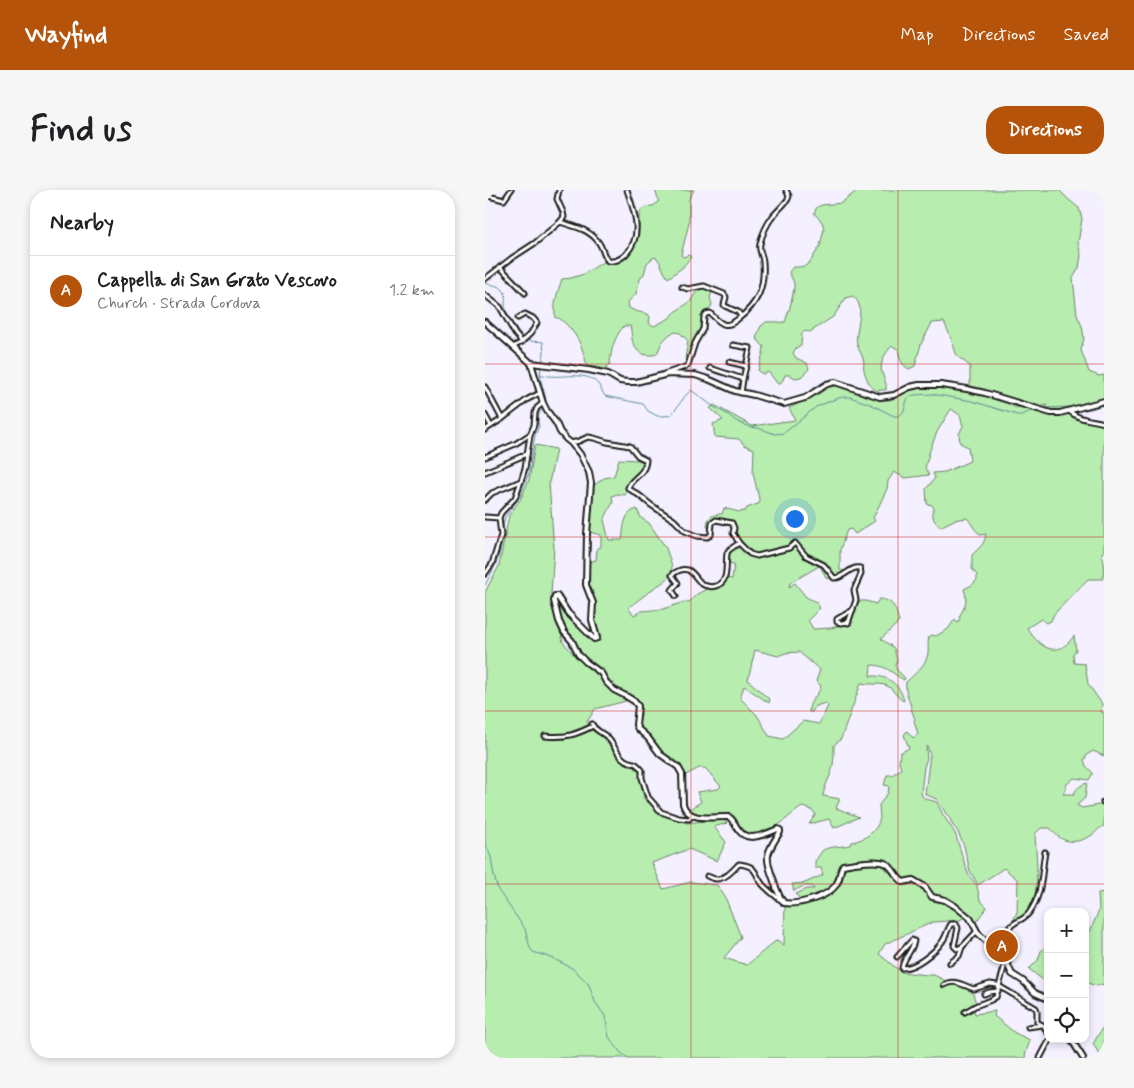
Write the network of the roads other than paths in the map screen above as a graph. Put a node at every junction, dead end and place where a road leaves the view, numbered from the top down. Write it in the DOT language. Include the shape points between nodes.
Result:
graph roads {
  1 [pos="511,190"];
  2 [pos="559,190"];
  3 [pos="627,190"];
  4 [pos="786,190"];
  5 [pos="485,195"];
  6 [pos="560,222"];
  7 [pos="500,267"];
  8 [pos="485,279"];
  9 [pos="682,287"];
  10 [pos="525,293"];
  11 [pos="485,295"];
  12 [pos="741,316"];
  13 [pos="518,318"];
  14 [pos="485,322"];
  15 [pos="525,339"];
  16 [pos="733,345"];
  17 [pos="513,348"];
  18 [pos="729,362"];
  19 [pos="531,364"];
  20 [pos="746,366"];
  21 [pos="709,368"];
  22 [pos="661,375"];
  23 [pos="743,379"];
  24 [pos="485,387"];
  25 [pos="540,393"];
  26 [pos="741,393"];
  27 [pos="1104,400"];
  28 [pos="544,405"];
  29 [pos="1072,410"];
  30 [pos="485,415"];
  31 [pos="502,419"];
  32 [pos="1104,423"];
  33 [pos="491,426"];
  34 [pos="485,430"];
  35 [pos="530,435"];
  36 [pos="571,443"];
  37 [pos="527,454"];
  38 [pos="485,457"];
  39 [pos="485,472"];
  40 [pos="521,481"];
  41 [pos="485,500"];
  42 [pos="485,517"];
  43 [pos="499,518"];
  44 [pos="739,543"];
  45 [pos="485,567"];
  46 [pos="490,567"];
  47 [pos="485,574"];
  48 [pos="676,596"];
  49 [pos="853,610"];
  50 [pos="545,736"];
  51 [pos="691,815"];
  52 [pos="1045,852"];
  53 [pos="707,876"];
  54 [pos="782,900"];
  55 [pos="977,931"];
  56 [pos="1003,942"];
  57 [pos="963,946"];
  58 [pos="1005,956"];
  59 [pos="897,957"];
  60 [pos="950,963"];
  61 [pos="944,985"];
  62 [pos="1000,986"];
  63 [pos="998,991"];
  64 [pos="984,994"];
  65 [pos="1044,998"];
  66 [pos="965,1012"];
  67 [pos="1044,1025"];
  68 [pos="1044,1026"];
  69 [pos="1028,1027"];
  70 [pos="1048,1043"];
  71 [pos="1073,1043"];
  72 [pos="1040,1058"];
  73 [pos="1083,1058"];
  1 -- 5 [label="street" via="504,200"];
  2 -- 6 [label="street" via="557,199 564,217"];
  3 -- 6 [label="street" via="635,214 636,237 627,253 612,262 605,259 600,244 588,232"];
  4 -- 12 [label="street" via="788,199 769,221 759,246 763,262 759,297"];
  6 -- 7 [label="street"];
  7 -- 8 [label="street"];
  7 -- 10 [label="street"];
  9 -- 12 [label="street" via="704,286 724,294 725,306"];
  11 -- 15 [label="street" via="499,307 515,334"];
  12 -- 22 [label="street" via="724,325 707,314 688,365"];
  13 -- 15 [label="street" via="525,314 537,322"];
  14 -- 17 [label="street"];
  15 -- 17 [label="street"];
  16 -- 20 [label="street" via="750,348"];
  17 -- 19 [label="street"];
  18 -- 20 [label="street"];
  19 -- 22 [label="street" via="589,370 627,382"];
  19 -- 25 [label="street"];
  20 -- 23 [label="street"];
  21 -- 23 [label="street"];
  22 -- 26 [label="street" via="695,375"];
  23 -- 26 [label="street"];
  24 -- 31 [label="street"];
  25 -- 28 [label="street"];
  25 -- 31 [label="street" via="528,398"];
  26 -- 29 [label="street" via="784,404 805,398 835,382 880,397 919,385 941,386 985,393 1051,413"];
  27 -- 29 [label="street"];
  28 -- 35 [label="street" via="537,408"];
  28 -- 36 [label="street" via="560,432"];
  29 -- 32 [label="street" via="1075,416"];
  30 -- 33 [label="street"];
  31 -- 33 [label="street"];
  33 -- 34 [label="street"];
  35 -- 37 [label="street"];
  35 -- 38 [label="street"];
  36 -- 44 [label="street" via="588,437 630,446 646,464 641,474 628,485 630,490 685,531 697,536 711,535 712,523 716,520 732,523"];
  36 -- 51 [label="street" via="587,465 591,482 586,585 593,603 592,620 597,638 594,639 568,613 555,596 559,621 578,654 601,673 614,690 638,706 636,725 660,754 678,767 682,774 684,809"];
  37 -- 39 [label="street"];
  37 -- 40 [label="street"];
  40 -- 41 [label="street" via="492,493"];
  40 -- 43 [label="street" via="515,498"];
  42 -- 43 [label="street"];
  43 -- 46 [label="street" via="501,535"];
  44 -- 48 [label="street" via="727,553 725,578 717,586 703,584 687,570 673,574 678,582 672,590"];
  44 -- 49 [label="street" via="757,556 789,548 795,543 806,556 824,565 834,578 841,578 853,568 860,568"];
  45 -- 46 [label="street"];
  46 -- 47 [label="street"];
  49 -- 49 [label="street" via="849,622 837,622 837,619"];
  50 -- 51 [label="street" via="571,736 592,725 607,737 625,760 640,767 648,797 661,812 685,819"];
  51 -- 54 [label="street" via="729,816 745,836 755,837 780,830 767,859"];
  52 -- 56 [label="street" via="1039,896 1025,918 1008,928"];
  53 -- 54 [label="street" via="716,879 732,872 739,864 745,865"];
  54 -- 55 [label="street" via="784,903 799,902 832,890 839,881 839,869 843,865 885,863 903,882 913,880 933,897 945,900 966,914"];
  55 -- 56 [label="street" via="985,940"];
  55 -- 57 [label="street"];
  56 -- 58 [label="street"];
  57 -- 59 [label="street" via="957,949 954,946 958,928 951,924 942,942 923,960 902,968 912,949 912,940"];
  57 -- 60 [label="street" via="959,956"];
  58 -- 62 [label="street"];
  58 -- 65 [label="street" via="1012,974"];
  61 -- 62 [label="street" via="950,981 974,989 990,984"];
  62 -- 63 [label="street"];
  62 -- 67 [label="street" via="1036,1008 1037,1022"];
  63 -- 64 [label="street"];
  63 -- 66 [label="street" via="995,998"];
  68 -- 69 [label="street"];
  70 -- 72 [label="street"];
  71 -- 73 [label="street"];
}
